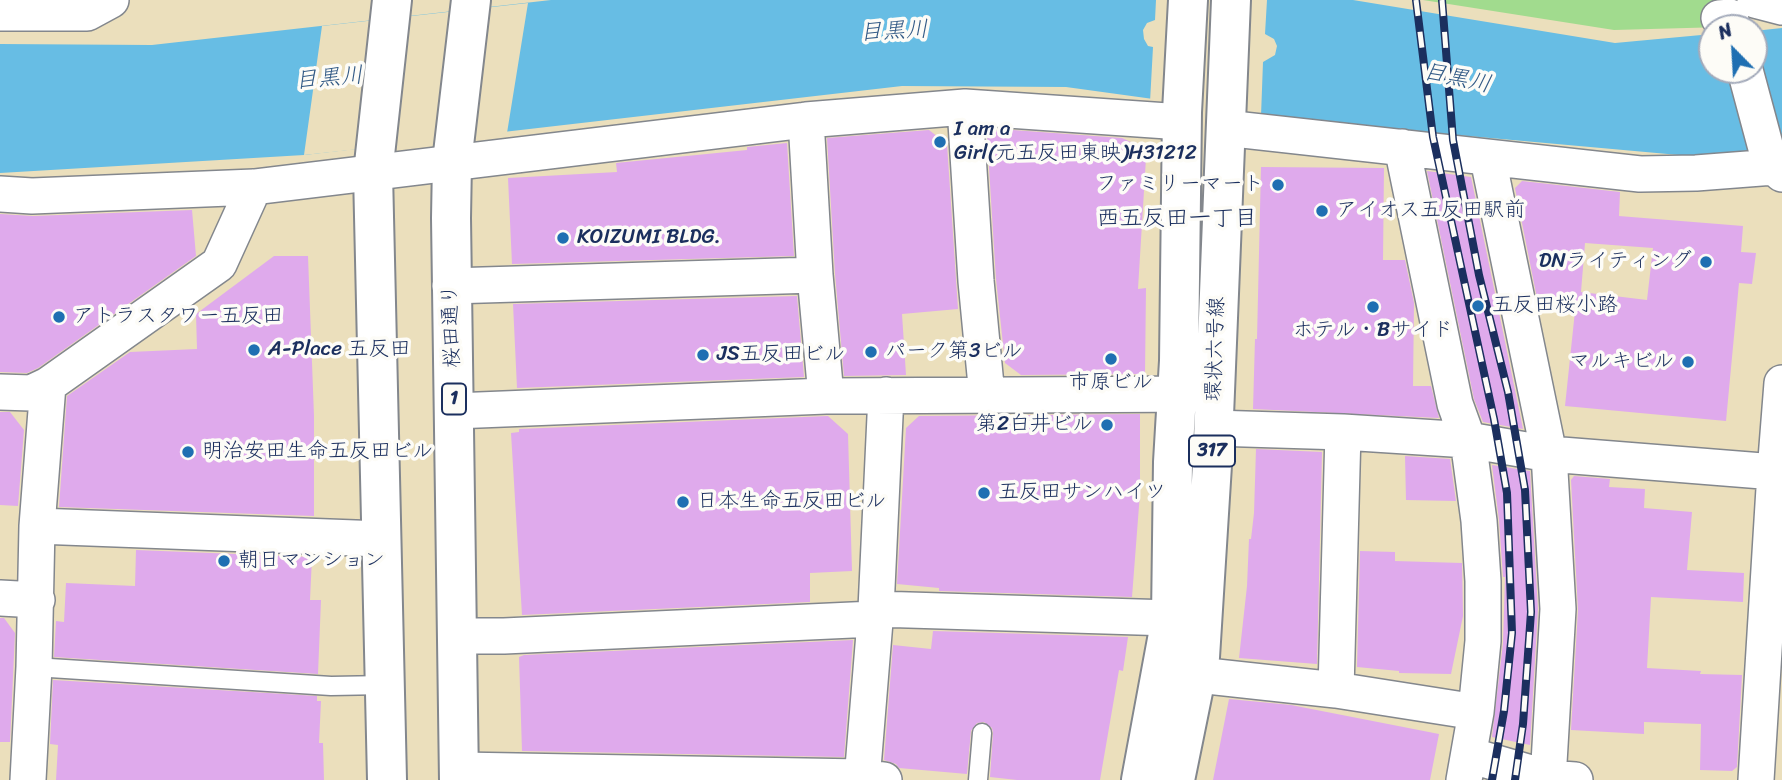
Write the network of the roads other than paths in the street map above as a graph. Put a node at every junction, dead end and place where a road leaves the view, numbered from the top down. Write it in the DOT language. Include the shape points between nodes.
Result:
graph roads {
  1 [pos="111,0"];
  2 [pos="392,0"];
  3 [pos="471,0"];
  4 [pos="1188,0"];
  5 [pos="1231,0"];
  6 [pos="1755,0"];
  7 [pos="1782,7"];
  8 [pos="0,13"];
  9 [pos="1749,84"];
  10 [pos="965,107"];
  11 [pos="1182,117"];
  12 [pos="806,120"];
  13 [pos="1225,124"];
  14 [pos="1402,147"];
  15 [pos="1488,159"];
  16 [pos="452,162"];
  17 [pos="1774,163"];
  18 [pos="373,173"];
  19 [pos="254,187"];
  20 [pos="0,194"];
  21 [pos="814,275"];
  22 [pos="450,286"];
  23 [pos="1782,383"];
  24 [pos="48,385"];
  25 [pos="0,392"];
  26 [pos="1176,394"];
  27 [pos="886,395"];
  28 [pos="827,396"];
  29 [pos="987,396"];
  30 [pos="454,411"];
  31 [pos="1214,411"];
  32 [pos="1343,432"];
  33 [pos="1468,440"];
  34 [pos="1549,454"];
  35 [pos="1779,472"];
  36 [pos="37,526"];
  37 [pos="382,540"];
  38 [pos="0,598"];
  39 [pos="37,600"];
  40 [pos="875,614"];
  41 [pos="1171,618"];
  42 [pos="456,636"];
  43 [pos="34,667"];
  44 [pos="1198,674"];
  45 [pos="386,685"];
  46 [pos="1336,690"];
  47 [pos="1476,712"];
  48 [pos="982,733"];
  49 [pos="1466,768"];
  50 [pos="459,775"];
  51 [pos="870,779"];
  52 [pos="28,780"];
  53 [pos="387,780"];
  54 [pos="978,780"];
  55 [pos="1141,780"];
  56 [pos="1175,780"];
  57 [pos="1557,780"];
  58 [pos="1756,780"];
  1 -- 8 [label="street" via="87,13"];
  2 -- 18 [label="main road"];
  3 -- 16 [label="main road, 桜田通り / 1"];
  4 -- 11 [label="main road, 環状六号線 / 317"];
  5 -- 13 [label="main road, 環状六号線 / 317"];
  6 -- 7 [label="street"];
  9 -- 17 [label="street"];
  10 -- 11 [label="street"];
  10 -- 12 [label="street"];
  10 -- 29 [label="street"];
  11 -- 26 [label="main road, 環状六号線 / 317"];
  12 -- 16 [label="street"];
  12 -- 21 [label="street"];
  13 -- 14 [label="street"];
  13 -- 31 [label="main road, 環状六号線 / 317"];
  14 -- 15 [label="street"];
  14 -- 33 [label="street" via="1455,404"];
  15 -- 17 [label="street" via="1640,174 1774,167"];
  15 -- 34 [label="street"];
  16 -- 18 [label="street"];
  16 -- 22 [label="main road, 桜田通り / 1"];
  18 -- 19 [label="street"];
  18 -- 37 [label="main road"];
  19 -- 20 [label="street"];
  19 -- 24 [label="street" via="219,264"];
  21 -- 22 [label="street"];
  21 -- 28 [label="street"];
  22 -- 30 [label="main road, 桜田通り / 1"];
  23 -- 35 [label="street"];
  24 -- 25 [label="street" via="30,393"];
  24 -- 36 [label="street"];
  26 -- 29 [label="street"];
  26 -- 31 [label="street"];
  26 -- 41 [label="main road, 環状六号線 / 317"];
  27 -- 28 [label="street"];
  27 -- 29 [label="street"];
  27 -- 40 [label="street"];
  28 -- 30 [label="street"];
  30 -- 42 [label="main road, 桜田通り / 1"];
  31 -- 32 [label="street"];
  31 -- 44 [label="main road, 環状六号線 / 317"];
  32 -- 33 [label="street"];
  32 -- 46 [label="street"];
  33 -- 34 [label="street"];
  33 -- 47 [label="street" via="1483,581"];
  34 -- 35 [label="street"];
  34 -- 57 [label="street" via="1558,610"];
  35 -- 58 [label="street"];
  36 -- 37 [label="street"];
  36 -- 39 [label="street"];
  37 -- 45 [label="main road"];
  38 -- 39 [label="street"];
  39 -- 43 [label="street"];
  40 -- 41 [label="street"];
  40 -- 42 [label="street"];
  40 -- 51 [label="street"];
  41 -- 55 [label="main road, 環状六号線 / 317"];
  42 -- 50 [label="main road, 桜田通り / 1"];
  43 -- 45 [label="lane" via="331,686"];
  43 -- 52 [label="street"];
  44 -- 46 [label="street"];
  44 -- 56 [label="main road, 環状六号線 / 317"];
  45 -- 53 [label="main road"];
  46 -- 47 [label="street"];
  47 -- 49 [label="street"];
  48 -- 54 [label="lane"];
  49 -- 57 [label="street"];
  50 -- 51 [label="street"];
}
